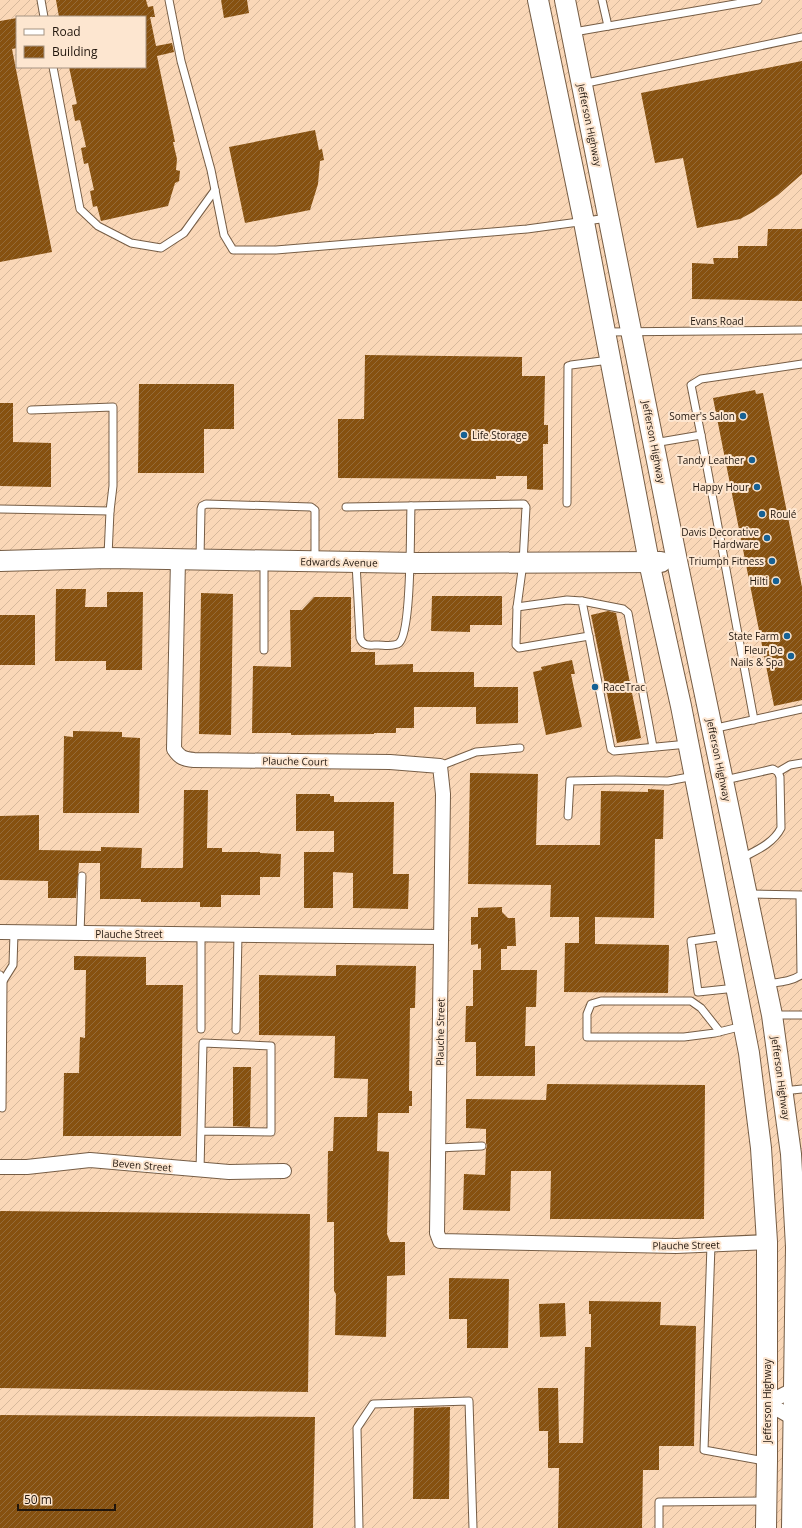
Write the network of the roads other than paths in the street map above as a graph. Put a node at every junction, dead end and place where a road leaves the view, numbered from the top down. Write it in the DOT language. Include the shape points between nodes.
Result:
graph roads {
  1 [pos="41,0"];
  2 [pos="169,0"];
  3 [pos="538,0"];
  4 [pos="602,0"];
  5 [pos="758,0"];
  6 [pos="567,1"];
  7 [pos="44,16"];
  8 [pos="608,26"];
  9 [pos="571,33"];
  10 [pos="802,37"];
  11 [pos="53,68"];
  12 [pos="582,84"];
  13 [pos="215,190"];
  14 [pos="609,218"];
  15 [pos="584,222"];
  16 [pos="802,330"];
  17 [pos="632,331"];
  18 [pos="604,332"];
  19 [pos="610,360"];
  20 [pos="802,364"];
  21 [pos="31,410"];
  22 [pos="701,434"];
  23 [pos="654,443"];
  24 [pos="567,503"];
  25 [pos="410,506"];
  26 [pos="346,507"];
  27 [pos="0,509"];
  28 [pos="110,511"];
  29 [pos="108,558"];
  30 [pos="178,559"];
  31 [pos="200,560"];
  32 [pos="0,561"];
  33 [pos="264,561"];
  34 [pos="677,561"];
  35 [pos="315,562"];
  36 [pos="356,562"];
  37 [pos="523,562"];
  38 [pos="649,562"];
  39 [pos="409,563"];
  40 [pos="582,601"];
  41 [pos="517,607"];
  42 [pos="589,636"];
  43 [pos="264,650"];
  44 [pos="802,709"];
  45 [pos="754,720"];
  46 [pos="712,729"];
  47 [pos="688,744"];
  48 [pos="653,747"];
  49 [pos="520,748"];
  50 [pos="802,763"];
  51 [pos="440,766"];
  52 [pos="778,772"];
  53 [pos="694,776"];
  54 [pos="723,781"];
  55 [pos="568,816"];
  56 [pos="740,859"];
  57 [pos="82,876"];
  58 [pos="748,894"];
  59 [pos="801,896"];
  60 [pos="0,932"];
  61 [pos="14,933"];
  62 [pos="80,934"];
  63 [pos="201,935"];
  64 [pos="238,935"];
  65 [pos="726,936"];
  66 [pos="442,937"];
  67 [pos="2,978"];
  68 [pos="766,984"];
  69 [pos="736,988"];
  70 [pos="802,1014"];
  71 [pos="772,1015"];
  72 [pos="743,1026"];
  73 [pos="200,1029"];
  74 [pos="236,1030"];
  75 [pos="720,1032"];
  76 [pos="792,1090"];
  77 [pos="2,1108"];
  78 [pos="201,1130"];
  79 [pos="482,1146"];
  80 [pos="438,1148"];
  81 [pos="0,1167"];
  82 [pos="200,1170"];
  83 [pos="284,1171"];
  84 [pos="799,1233"];
  85 [pos="767,1242"];
  86 [pos="711,1245"];
  87 [pos="798,1370"];
  88 [pos="798,1390"];
  89 [pos="767,1403"];
  90 [pos="798,1418"];
  91 [pos="768,1461"];
  92 [pos="767,1501"];
  93 [pos="358,1528"];
  94 [pos="473,1528"];
  95 [pos="659,1528"];
  96 [pos="766,1528"];
  97 [pos="792,1528"];
  1 -- 7 [label="lane"];
  2 -- 13 [label="lane" via="181,61"];
  3 -- 15 [label="main road, Jefferson Highway"];
  4 -- 8 [label="lane"];
  5 -- 8 [label="lane"];
  6 -- 9 [label="main road, Jefferson Highway"];
  8 -- 9 [label="lane"];
  9 -- 12 [label="main road, Jefferson Highway"];
  10 -- 12 [label="lane"];
  11 -- 13 [label="lane" via="80,209 98,226 131,243 161,248 184,233"];
  12 -- 14 [label="main road, Jefferson Highway"];
  13 -- 15 [label="lane" via="224,235 233,250 276,250"];
  14 -- 15 [label="lane"];
  14 -- 17 [label="main road, Jefferson Highway"];
  15 -- 18 [label="main road, Jefferson Highway"];
  16 -- 17 [label="lane, Evans Road"];
  17 -- 18 [label="lane, Evans Road"];
  17 -- 23 [label="main road, Jefferson Highway"];
  18 -- 19 [label="main road, Jefferson Highway"];
  19 -- 24 [label="lane" via="568,366"];
  19 -- 38 [label="main road, Jefferson Highway"];
  20 -- 22 [label="lane" via="701,379 691,385"];
  21 -- 28 [label="lane" via="113,407 113,486"];
  22 -- 23 [label="lane"];
  22 -- 45 [label="lane"];
  23 -- 34 [label="main road, Jefferson Highway"];
  25 -- 26 [label="lane"];
  25 -- 37 [label="lane" via="524,504 526,507"];
  25 -- 39 [label="lane"];
  27 -- 28 [label="lane"];
  28 -- 29 [label="lane"];
  29 -- 30 [label="main road, Edwards Avenue"];
  29 -- 32 [label="main road, Edwards Avenue"];
  30 -- 31 [label="main road, Edwards Avenue"];
  30 -- 51 [label="street, Plauche Court" via="174,749 183,759 390,762"];
  31 -- 33 [label="main road, Edwards Avenue"];
  31 -- 35 [label="lane" via="201,509 206,504 311,506 315,510"];
  33 -- 35 [label="main road, Edwards Avenue"];
  33 -- 43 [label="lane"];
  34 -- 38 [label="main road, Edwards Avenue"];
  34 -- 46 [label="main road, Jefferson Highway"];
  35 -- 36 [label="main road, Edwards Avenue"];
  36 -- 39 [label="main road, Edwards Avenue"];
  36 -- 39 [label="lane" via="360,638 366,645 400,643 406,627"];
  37 -- 38 [label="main road, Edwards Avenue"];
  37 -- 39 [label="main road, Edwards Avenue"];
  37 -- 41 [label="lane"];
  38 -- 47 [label="main road, Jefferson Highway"];
  40 -- 41 [label="lane" via="567,600"];
  40 -- 42 [label="lane"];
  40 -- 48 [label="lane" via="628,612"];
  41 -- 42 [label="lane" via="516,645 519,648"];
  42 -- 48 [label="lane" via="611,749 614,751"];
  44 -- 45 [label="lane"];
  45 -- 46 [label="lane"];
  46 -- 54 [label="main road, Jefferson Highway"];
  47 -- 48 [label="lane"];
  47 -- 53 [label="main road, Jefferson Highway"];
  49 -- 51 [label="lane" via="476,752"];
  50 -- 52 [label="lane" via="790,765"];
  51 -- 66 [label="street" via="444,794"];
  52 -- 54 [label="lane" via="773,770"];
  52 -- 56 [label="lane" via="781,828 773,840"];
  53 -- 55 [label="lane" via="668,781 570,781"];
  53 -- 65 [label="main road, Jefferson Highway"];
  54 -- 56 [label="main road, Jefferson Highway"];
  56 -- 58 [label="main road, Jefferson Highway"];
  57 -- 62 [label="lane"];
  58 -- 59 [label="lane"];
  58 -- 68 [label="main road, Jefferson Highway"];
  59 -- 68 [label="lane" via="801,975 784,982"];
  60 -- 61 [label="street, Plauche Street"];
  61 -- 62 [label="street, Plauche Street"];
  61 -- 67 [label="lane" via="13,965"];
  62 -- 63 [label="street, Plauche Street"];
  63 -- 64 [label="street, Plauche Street"];
  63 -- 73 [label="lane"];
  64 -- 66 [label="street, Plauche Street"];
  64 -- 74 [label="lane"];
  65 -- 69 [label="main road, Jefferson Highway"];
  65 -- 69 [label="lane" via="691,941 698,992"];
  66 -- 80 [label="street, Plauche Street"];
  67 -- 77 [label="lane"];
  68 -- 71 [label="main road, Jefferson Highway"];
  69 -- 72 [label="main road, Jefferson Highway"];
  70 -- 71 [label="lane"];
  71 -- 76 [label="main road, Jefferson Highway"];
  72 -- 75 [label="lane"];
  72 -- 85 [label="main road, Jefferson Highway" via="761,1148"];
  75 -- 75 [label="lane" via="684,1037 587,1037 587,1014 591,1004 602,1001 691,1001 701,1008"];
  76 -- 84 [label="main road, Jefferson Highway" via="791,1154"];
  78 -- 78 [label="lane" via="203,1043 271,1046 271,1132"];
  78 -- 82 [label="lane"];
  79 -- 80 [label="lane"];
  80 -- 86 [label="street, Plauche Street" via="437,1233 440,1241"];
  81 -- 82 [label="street, Beven Street" via="27,1167 90,1160"];
  82 -- 83 [label="street, Beven Street"];
  84 -- 87 [label="main road, Jefferson Highway"];
  85 -- 86 [label="street, Plauche Street"];
  85 -- 89 [label="main road, Jefferson Highway"];
  86 -- 91 [label="lane" via="704,1450"];
  87 -- 88 [label="main road, Jefferson Highway"];
  88 -- 89 [label="street"];
  88 -- 90 [label="main road, Jefferson Highway"];
  89 -- 90 [label="street"];
  89 -- 91 [label="main road, Jefferson Highway"];
  90 -- 97 [label="main road, Jefferson Highway"];
  91 -- 92 [label="main road, Jefferson Highway"];
  92 -- 95 [label="lane" via="659,1502"];
  92 -- 96 [label="main road, Jefferson Highway"];
  93 -- 94 [label="lane" via="357,1428 373,1404 468,1401"];
}
